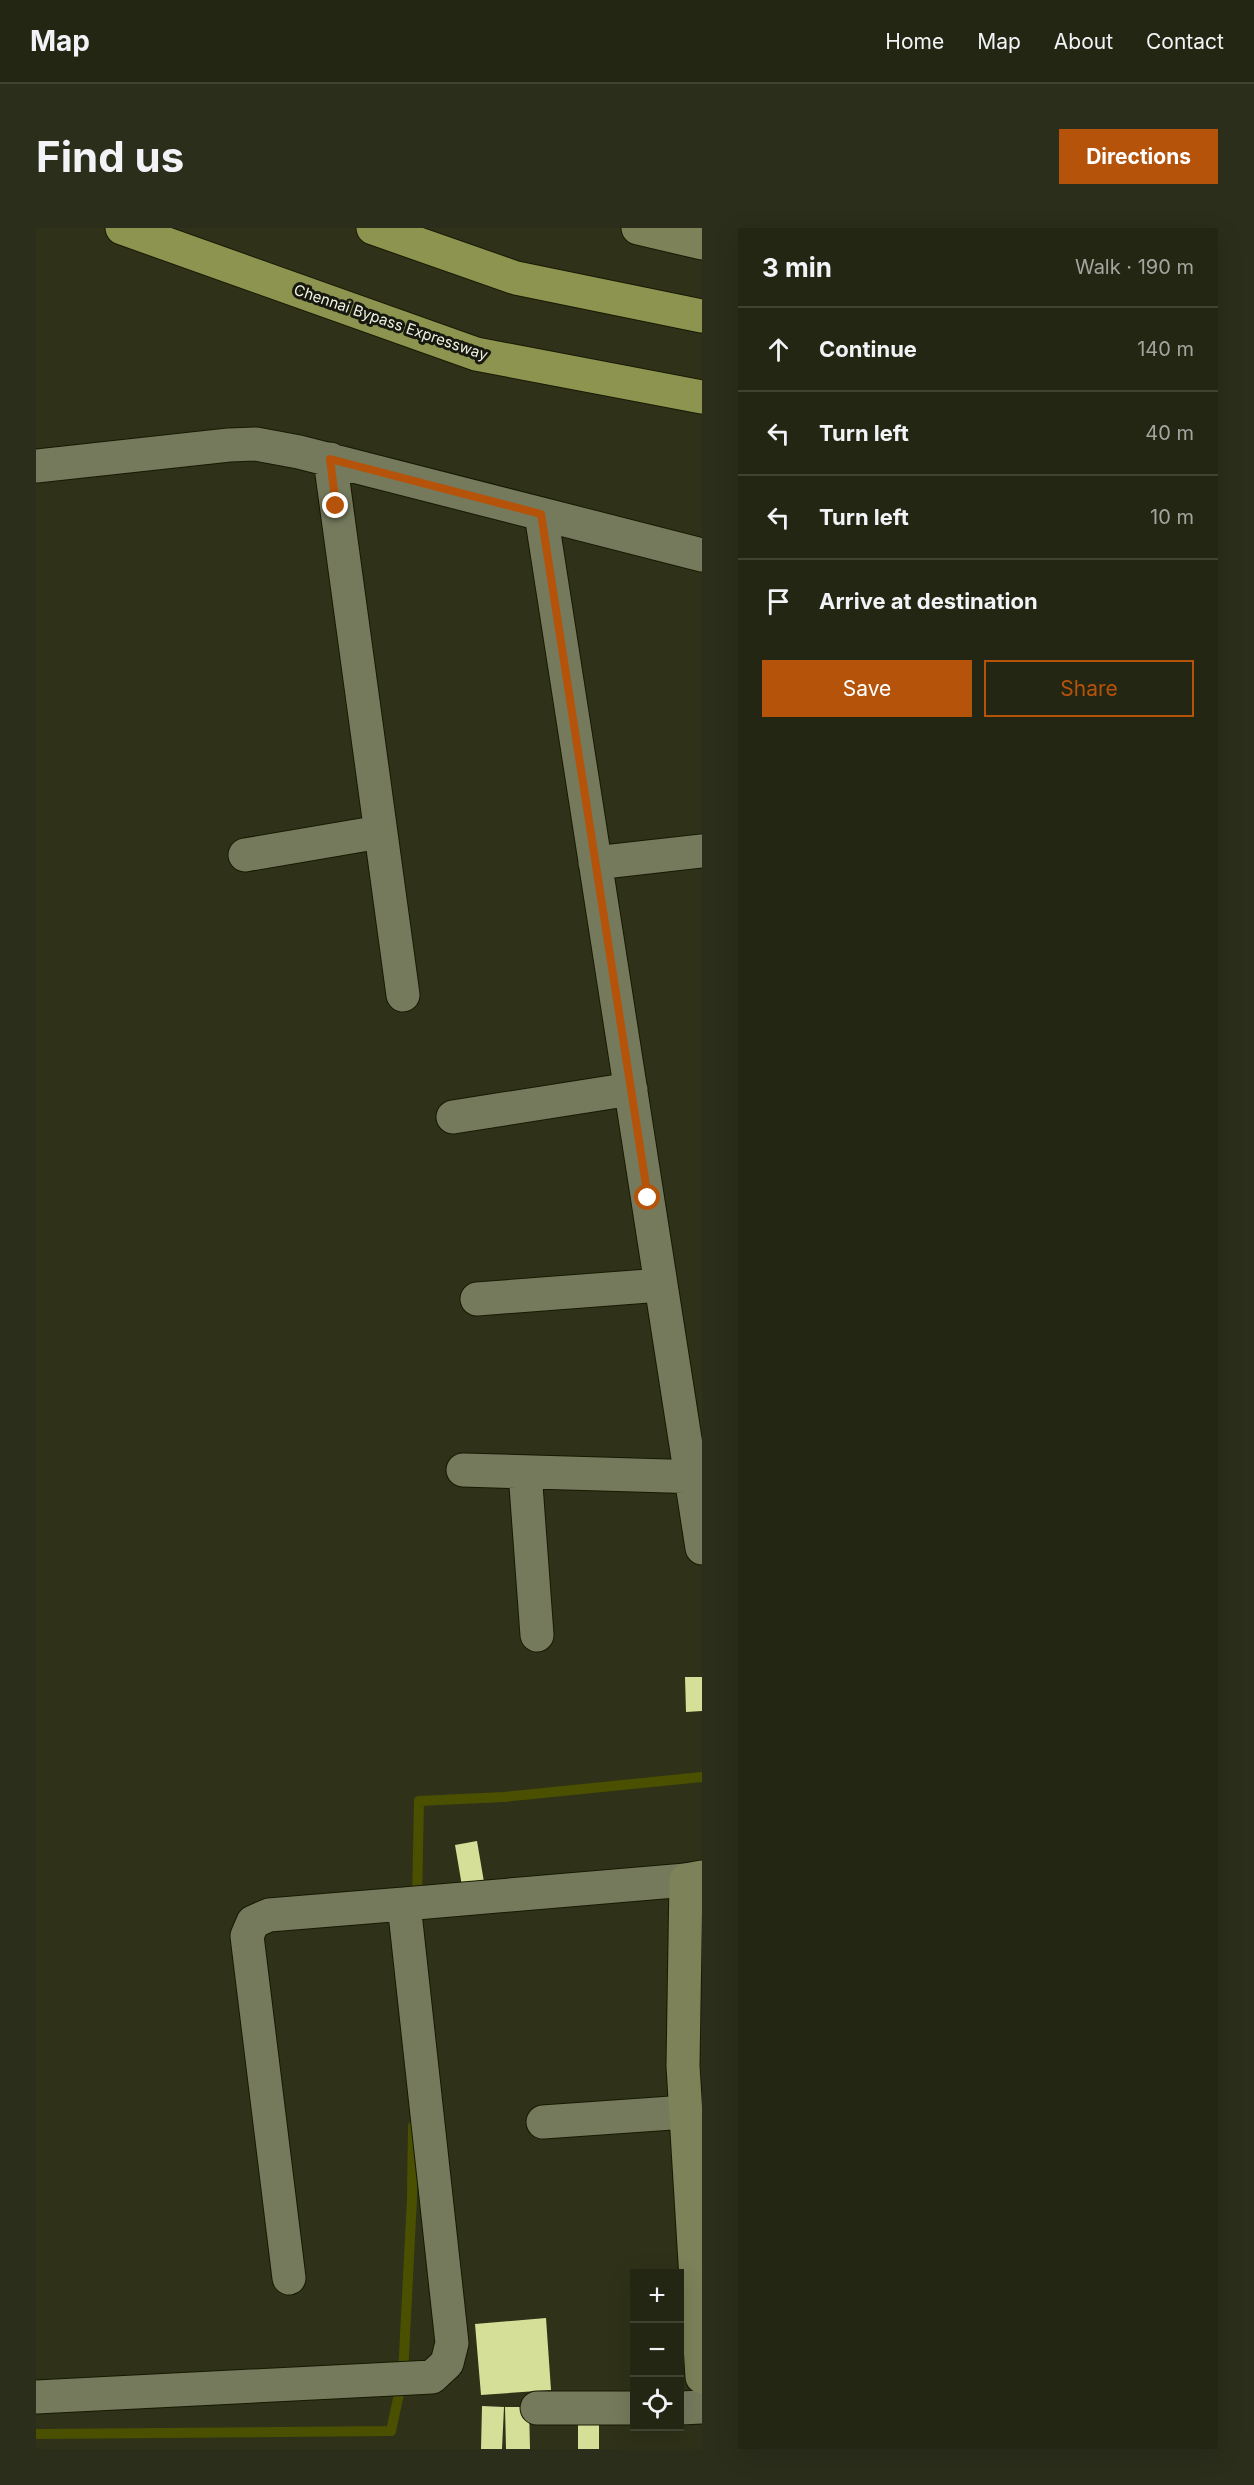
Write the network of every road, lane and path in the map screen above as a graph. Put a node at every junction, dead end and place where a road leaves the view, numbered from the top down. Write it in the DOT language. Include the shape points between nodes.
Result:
graph roads {
  1 [pos="122,228"];
  2 [pos="373,228"];
  3 [pos="638,228"];
  4 [pos="702,243"];
  5 [pos="702,316"];
  6 [pos="702,397"];
  7 [pos="330,459"];
  8 [pos="36,466"];
  9 [pos="541,514"];
  10 [pos="702,555"];
  11 [pos="380,832"];
  12 [pos="702,851"];
  13 [pos="245,855"];
  14 [pos="595,863"];
  15 [pos="403,995"];
  16 [pos="631,1089"];
  17 [pos="453,1117"];
  18 [pos="661,1285"];
  19 [pos="477,1299"];
  20 [pos="463,1470"];
  21 [pos="525,1472"];
  22 [pos="696,1477"];
  23 [pos="702,1548"];
  24 [pos="537,1635"];
  25 [pos="694,1878"];
  26 [pos="404,1904"];
  27 [pos="686,2112"];
  28 [pos="543,2122"];
  29 [pos="289,2278"];
  30 [pos="702,2377"];
  31 [pos="36,2397"];
  32 [pos="537,2408"];
  33 [pos="630,2408"];
  34 [pos="684,2408"];
  35 [pos="702,2408"];
  1 -- 6 [label="highway, Chennai Bypass Expressway" via="476,354"];
  2 -- 5 [label="highway" via="516,278"];
  3 -- 4 [label="street"];
  7 -- 8 [label="street" via="256,444"];
  7 -- 9 [label="street"];
  7 -- 11 [label="street"];
  9 -- 10 [label="street"];
  9 -- 14 [label="street"];
  11 -- 13 [label="street"];
  11 -- 15 [label="street"];
  12 -- 14 [label="street"];
  14 -- 16 [label="street"];
  16 -- 17 [label="street"];
  16 -- 18 [label="street"];
  18 -- 19 [label="street"];
  18 -- 22 [label="street"];
  20 -- 21 [label="street"];
  21 -- 22 [label="street"];
  21 -- 24 [label="street"];
  22 -- 23 [label="street"];
  25 -- 26 [label="street"];
  25 -- 27 [label="street" via="683,2066"];
  26 -- 29 [label="street" via="269,1915 254,1922 247,1936"];
  26 -- 31 [label="street" via="452,2343 447,2363 432,2377"];
  27 -- 28 [label="street"];
  27 -- 30 [label="street"];
  32 -- 33 [label="street"];
  34 -- 35 [label="street"];
}
